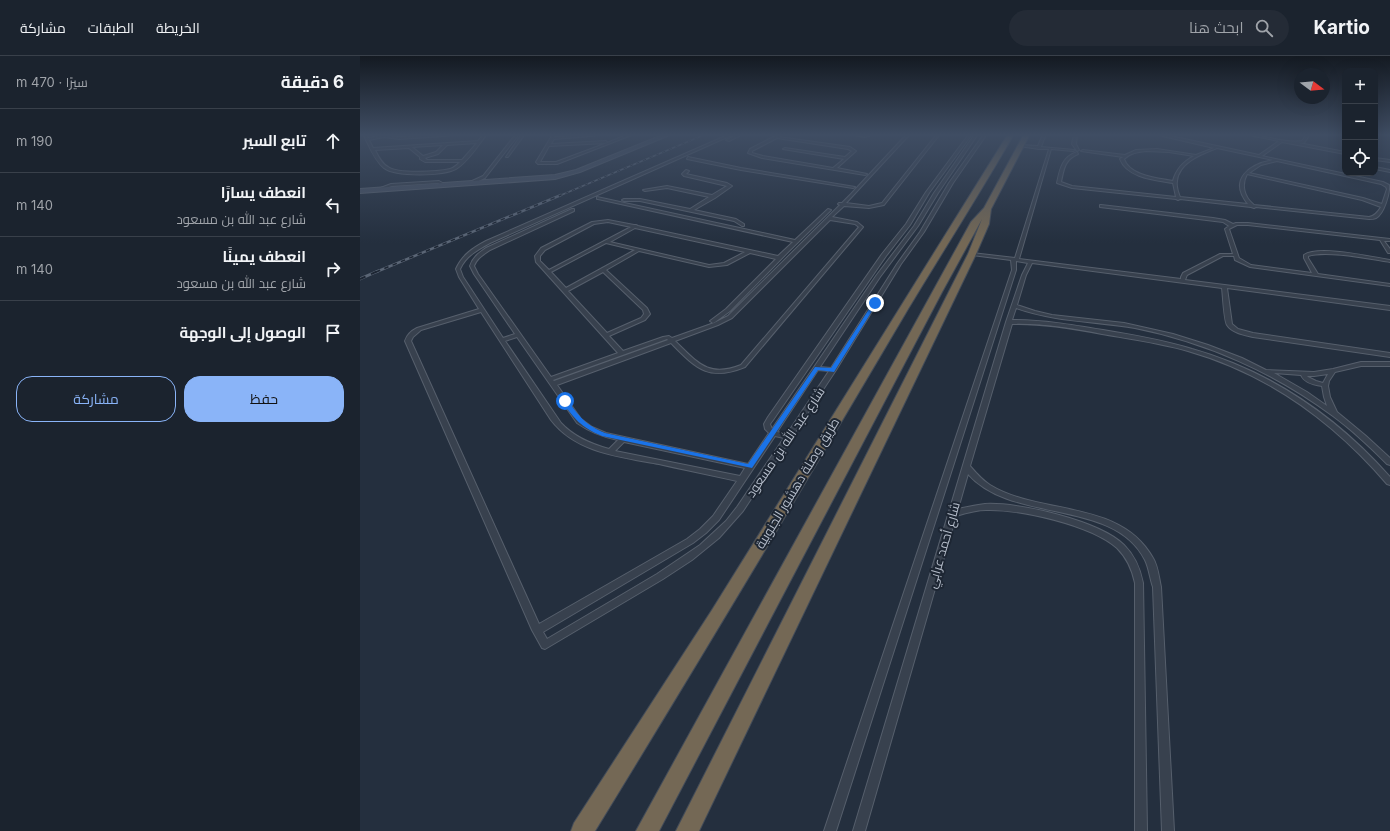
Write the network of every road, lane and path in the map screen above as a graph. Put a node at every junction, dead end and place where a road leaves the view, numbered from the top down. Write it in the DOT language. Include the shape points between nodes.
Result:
graph roads {
  1 [pos="394,170"];
  2 [pos="449,170"];
  3 [pos="489,170"];
  4 [pos="495,170"];
  5 [pos="578,170"];
  6 [pos="588,170"];
  7 [pos="651,170"];
  8 [pos="661,170"];
  9 [pos="737,170"];
  10 [pos="762,170"];
  11 [pos="839,170"];
  12 [pos="870,170"];
  13 [pos="871,170"];
  14 [pos="910,170"];
  15 [pos="948,170"];
  16 [pos="948,170"];
  17 [pos="960,170"];
  18 [pos="990,170"];
  19 [pos="1008,170"];
  20 [pos="1042,170"];
  21 [pos="1062,170"];
  22 [pos="1131,170"];
  23 [pos="1181,170"];
  24 [pos="1251,170"];
  25 [pos="1323,170"];
  26 [pos="687,171"];
  27 [pos="645,173"];
  28 [pos="652,174"];
  29 [pos="865,176"];
  30 [pos="1245,176"];
  31 [pos="484,177"];
  32 [pos="490,177"];
  33 [pos="497,181"];
  34 [pos="509,182"];
  35 [pos="1175,182"];
  36 [pos="471,183"];
  37 [pos="934,184"];
  38 [pos="942,185"];
  39 [pos="477,186"];
  40 [pos="854,186"];
  41 [pos="645,190"];
  42 [pos="360,191"];
  43 [pos="604,196"];
  44 [pos="714,197"];
  45 [pos="598,198"];
  46 [pos="1178,199"];
  47 [pos="1245,199"];
  48 [pos="1363,199"];
  49 [pos="624,200"];
  50 [pos="1384,201"];
  51 [pos="839,204"];
  52 [pos="1241,205"];
  53 [pos="1101,206"];
  54 [pos="1382,206"];
  55 [pos="1254,207"];
  56 [pos="987,209"];
  57 [pos="690,211"];
  58 [pos="828,218"];
  59 [pos="538,219"];
  60 [pos="546,221"];
  61 [pos="743,225"];
  62 [pos="908,225"];
  63 [pos="1231,225"];
  64 [pos="636,226"];
  65 [pos="916,226"];
  66 [pos="1381,239"];
  67 [pos="798,240"];
  68 [pos="1390,240"];
  69 [pos="606,242"];
  70 [pos="638,250"];
  71 [pos="787,250"];
  72 [pos="795,251"];
  73 [pos="749,252"];
  74 [pos="1390,252"];
  75 [pos="972,254"];
  76 [pos="884,255"];
  77 [pos="1236,255"];
  78 [pos="892,256"];
  79 [pos="779,258"];
  80 [pos="1015,259"];
  81 [pos="1031,261"];
  82 [pos="1390,261"];
  83 [pos="603,269"];
  84 [pos="548,272"];
  85 [pos="1316,275"];
  86 [pos="1183,281"];
  87 [pos="865,283"];
  88 [pos="873,284"];
  89 [pos="1390,285"];
  90 [pos="1224,286"];
  91 [pos="565,291"];
  92 [pos="1014,306"];
  93 [pos="1390,308"];
  94 [pos="482,310"];
  95 [pos="839,320"];
  96 [pos="848,321"];
  97 [pos="1009,322"];
  98 [pos="519,334"];
  99 [pos="606,335"];
  100 [pos="670,339"];
  101 [pos="502,340"];
  102 [pos="989,350"];
  103 [pos="1000,352"];
  104 [pos="622,353"];
  105 [pos="1390,355"];
  106 [pos="1390,364"];
  107 [pos="817,368"];
  108 [pos="1260,369"];
  109 [pos="832,370"];
  110 [pos="1333,372"];
  111 [pos="1304,374"];
  112 [pos="550,379"];
  113 [pos="554,384"];
  114 [pos="1325,385"];
  115 [pos="1334,414"];
  116 [pos="773,433"];
  117 [pos="788,436"];
  118 [pos="622,440"];
  119 [pos="610,452"];
  120 [pos="1390,462"];
  121 [pos="966,466"];
  122 [pos="750,467"];
  123 [pos="742,479"];
  124 [pos="1390,482"];
  125 [pos="952,514"];
  126 [pos="537,630"];
  127 [pos="582,831"];
  128 [pos="647,831"];
  129 [pos="687,831"];
  130 [pos="830,831"];
  131 [pos="859,831"];
  132 [pos="1141,831"];
  133 [pos="1168,831"];
  1 -- 2 [label="street"];
  3 -- 31 [label="street"];
  4 -- 32 [label="street"];
  5 -- 34 [label="street" via="548,178"];
  6 -- 34 [label="street" via="545,182"];
  7 -- 27 [label="street"];
  8 -- 28 [label="street"];
  9 -- 40 [label="street" via="803,182"];
  10 -- 40 [label="street"];
  11 -- 29 [label="street"];
  12 -- 29 [label="street"];
  13 -- 29 [label="street"];
  14 -- 51 [label="street" via="883,204 868,207"];
  15 -- 37 [label="street"];
  16 -- 38 [label="street, شارع عبد الله بن مسعود"];
  17 -- 109 [label="street, شارع عبد الله بن مسعود"];
  18 -- 127 [label="highway, طريق وصلة دهشور الجنوبية" via="722,608"];
  19 -- 56 [label="highway"];
  20 -- 80 [label="street"];
  21 -- 46 [label="street" via="1059,183 1072,187"];
  22 -- 35 [label="street"];
  23 -- 35 [label="street"];
  24 -- 30 [label="street"];
  25 -- 50 [label="street" via="1386,184 1390,188"];
  26 -- 44 [label="street" via="685,175 730,186"];
  27 -- 28 [label="street"];
  27 -- 59 [label="street"];
  28 -- 43 [label="street"];
  29 -- 40 [label="street"];
  29 -- 51 [label="street"];
  30 -- 47 [label="street" via="1242,187"];
  30 -- 48 [label="street"];
  31 -- 32 [label="street"];
  31 -- 36 [label="street"];
  32 -- 33 [label="street"];
  33 -- 34 [label="street"];
  33 -- 36 [label="street"];
  34 -- 39 [label="street"];
  35 -- 46 [label="street"];
  36 -- 42 [label="street"];
  37 -- 38 [label="street"];
  37 -- 62 [label="street"];
  38 -- 65 [label="street, شارع عبد الله بن مسعود"];
  40 -- 51 [label="street"];
  41 -- 44 [label="street" via="667,187"];
  43 -- 45 [label="street"];
  43 -- 49 [label="street"];
  44 -- 57 [label="street"];
  45 -- 60 [label="street"];
  45 -- 67 [label="street"];
  46 -- 52 [label="street"];
  47 -- 52 [label="street"];
  47 -- 55 [label="street"];
  48 -- 50 [label="street"];
  48 -- 54 [label="street"];
  49 -- 57 [label="street"];
  49 -- 61 [label="street"];
  50 -- 54 [label="street"];
  51 -- 58 [label="street"];
  51 -- 67 [label="street"];
  52 -- 55 [label="street"];
  53 -- 63 [label="street" via="1213,219"];
  54 -- 55 [label="street" via="1376,217 1368,218"];
  56 -- 75 [label="highway" via="985,224"];
  56 -- 128 [label="highway" via="975,222"];
  57 -- 61 [label="street" via="735,220"];
  58 -- 72 [label="street"];
  58 -- 100 [label="street" via="856,222 860,227 743,366 724,373 704,370"];
  59 -- 60 [label="street"];
  59 -- 94 [label="street" via="482,245 460,262 458,269 461,277"];
  60 -- 98 [label="street" via="479,254 472,266"];
  61 -- 67 [label="street"];
  62 -- 65 [label="street"];
  62 -- 76 [label="street"];
  63 -- 66 [label="street" via="1248,224"];
  63 -- 77 [label="street" via="1227,229"];
  64 -- 69 [label="street"];
  64 -- 73 [label="street"];
  64 -- 84 [label="street" via="608,221 593,223 543,249 536,258"];
  65 -- 78 [label="street, شارع عبد الله بن مسعود"];
  66 -- 68 [label="street"];
  66 -- 74 [label="street"];
  67 -- 71 [label="street"];
  69 -- 70 [label="street"];
  69 -- 84 [label="street"];
  70 -- 73 [label="street" via="713,266 725,264"];
  70 -- 83 [label="street"];
  71 -- 72 [label="street"];
  71 -- 79 [label="street"];
  72 -- 100 [label="street" via="730,317"];
  73 -- 79 [label="street"];
  75 -- 80 [label="street"];
  75 -- 129 [label="highway"];
  76 -- 78 [label="street"];
  76 -- 87 [label="street"];
  77 -- 85 [label="street" via="1240,262 1250,266"];
  77 -- 86 [label="street" via="1222,255 1185,274"];
  78 -- 88 [label="street, شارع عبد الله بن مسعود"];
  79 -- 100 [label="street" via="723,315"];
  80 -- 81 [label="street"];
  80 -- 102 [label="street" via="1014,270"];
  81 -- 86 [label="street"];
  81 -- 92 [label="street, شارع أحمد عرابي"];
  82 -- 85 [label="street" via="1322,252 1309,253 1306,258"];
  83 -- 91 [label="street"];
  83 -- 99 [label="street" via="645,309 647,314 643,319"];
  84 -- 91 [label="street"];
  85 -- 89 [label="street"];
  86 -- 90 [label="street"];
  87 -- 88 [label="street"];
  87 -- 95 [label="street"];
  88 -- 96 [label="street, شارع عبد الله بن مسعود"];
  90 -- 93 [label="street"];
  90 -- 105 [label="street" via="1229,324 1232,328 1253,335"];
  91 -- 99 [label="street"];
  92 -- 97 [label="street, شارع أحمد عرابي"];
  92 -- 108 [label="street" via="1040,314 1159,332 1212,349"];
  94 -- 101 [label="street"];
  94 -- 126 [label="street" via="419,329 408,341"];
  95 -- 96 [label="street"];
  95 -- 116 [label="street" via="767,424"];
  96 -- 107 [label="street, شارع عبد الله بن مسعود"];
  97 -- 103 [label="street, شارع أحمد عرابي"];
  97 -- 124 [label="street" via="1048,323 1138,337 1220,360 1270,384 1321,417 1361,451"];
  98 -- 101 [label="street"];
  98 -- 112 [label="street"];
  99 -- 104 [label="street"];
  100 -- 104 [label="street"];
  100 -- 113 [label="street"];
  101 -- 119 [label="street" via="558,426 577,440"];
  102 -- 103 [label="street"];
  102 -- 130 [label="street"];
  103 -- 121 [label="street, شارع أحمد عرابي"];
  104 -- 112 [label="street"];
  106 -- 110 [label="street" via="1361,364"];
  107 -- 109 [label="street"];
  107 -- 116 [label="street, شارع عبد الله بن مسعود"];
  108 -- 111 [label="street"];
  108 -- 115 [label="street"];
  109 -- 117 [label="street, شارع عبد الله بن مسعود"];
  110 -- 111 [label="street"];
  110 -- 114 [label="street"];
  111 -- 114 [label="street" via="1310,382"];
  112 -- 113 [label="street"];
  113 -- 118 [label="street" via="579,421 590,429"];
  114 -- 115 [label="street" via="1326,398"];
  115 -- 120 [label="street"];
  116 -- 117 [label="street"];
  116 -- 122 [label="street, شارع عبد الله بن مسعود"];
  117 -- 126 [label="street, شارع عبد الله بن مسعود" via="740,509 701,550 545,645"];
  118 -- 119 [label="street"];
  118 -- 122 [label="street"];
  119 -- 123 [label="street"];
  121 -- 125 [label="street, شارع أحمد عرابي"];
  121 -- 133 [label="street" via="986,486 1004,495 1094,517 1112,524 1138,544 1149,559 1157,587"];
  122 -- 123 [label="street, شارع عبد الله بن مسعود"];
  123 -- 126 [label="street, شارع عبد الله بن مسعود" via="716,518 690,541"];
  125 -- 131 [label="street, شارع أحمد عرابي"];
  125 -- 132 [label="street" via="980,507 1002,506 1084,526 1111,539 1125,551 1133,563 1138,583"];
}
